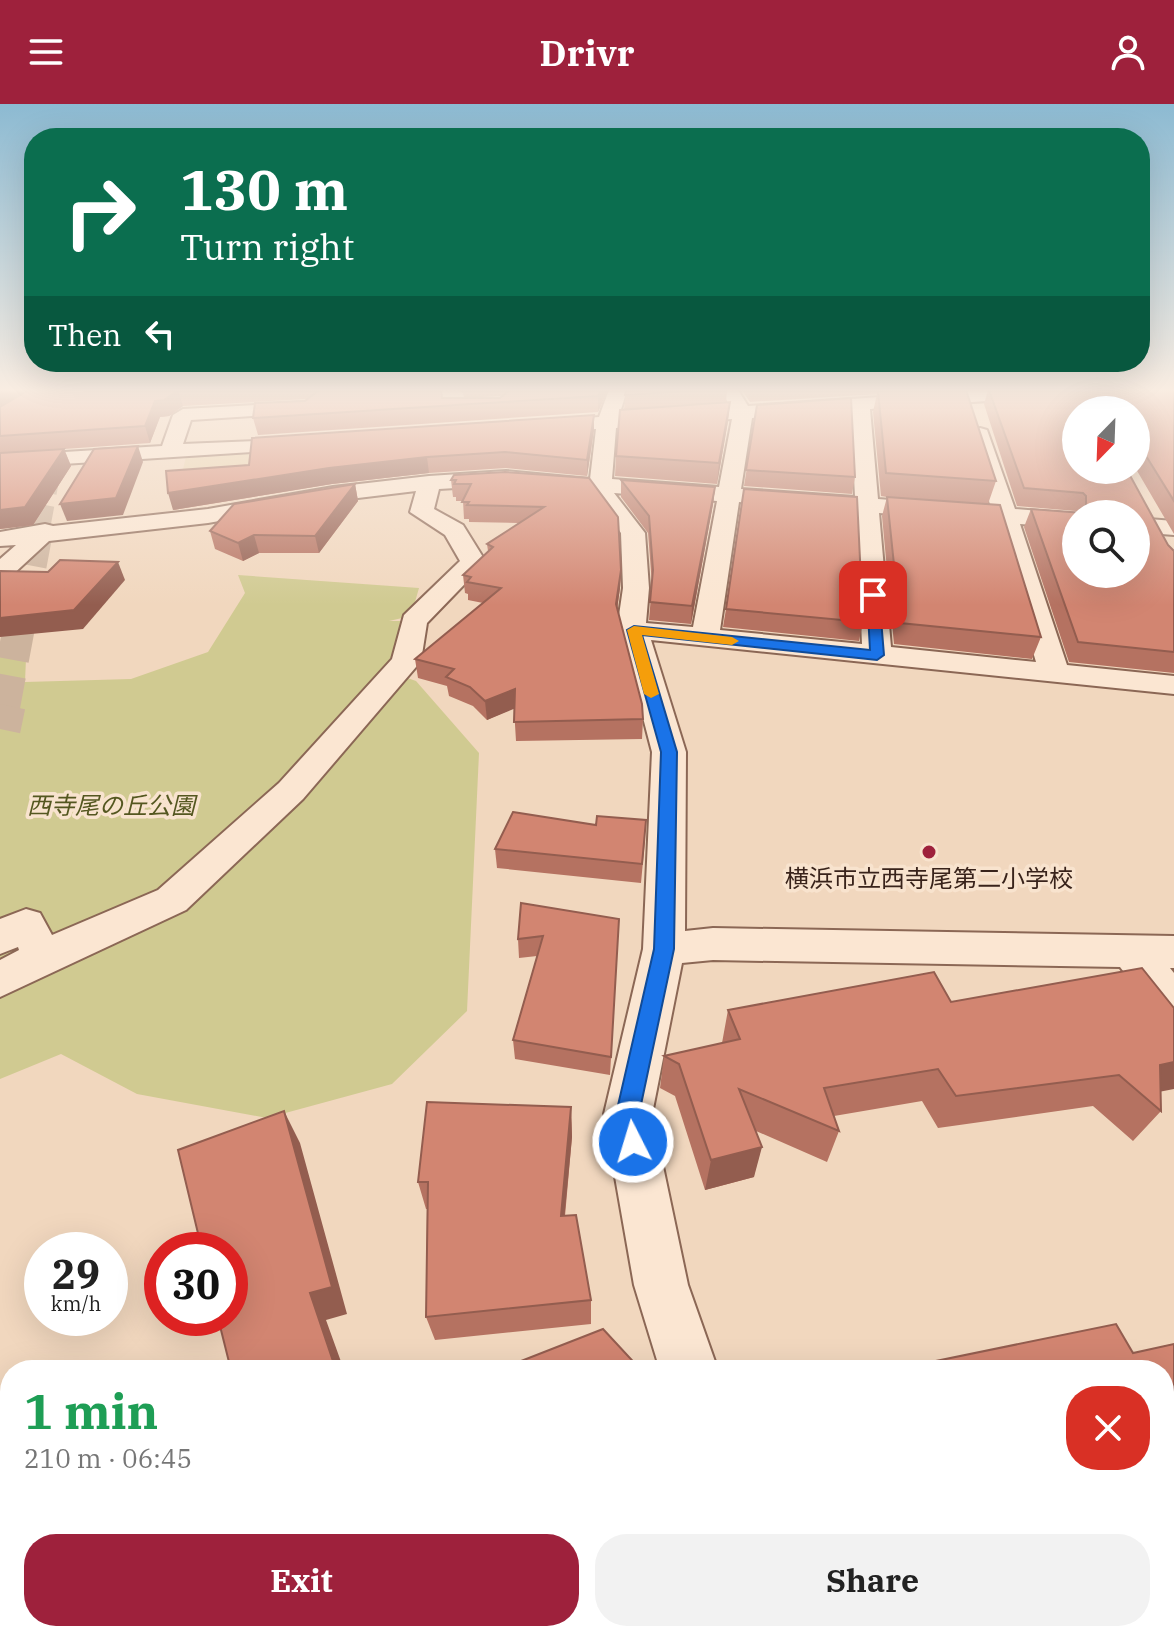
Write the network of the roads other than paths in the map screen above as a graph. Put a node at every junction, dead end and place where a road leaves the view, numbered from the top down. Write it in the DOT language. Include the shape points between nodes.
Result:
graph roads {
  1 [pos="87,462"];
  2 [pos="304,462"];
  3 [pos="602,462"];
  4 [pos="736,462"];
  5 [pos="864,462"];
  6 [pos="989,462"];
  7 [pos="76,483"];
  8 [pos="298,483"];
  9 [pos="429,483"];
  10 [pos="600,485"];
  11 [pos="732,495"];
  12 [pos="867,505"];
  13 [pos="60,509"];
  14 [pos="1005,515"];
  15 [pos="1062,520"];
  16 [pos="43,534"];
  17 [pos="0,539"];
  18 [pos="0,573"];
  19 [pos="634,630"];
  20 [pos="705,638"];
  21 [pos="877,655"];
  22 [pos="1054,672"];
  23 [pos="1174,685"];
  24 [pos="0,938"];
  25 [pos="664,949"];
  26 [pos="1131,951"];
  27 [pos="1174,952"];
  28 [pos="43,956"];
  29 [pos="0,980"];
  30 [pos="1174,1004"];
  31 [pos="686,1360"];
  1 -- 7 [label="street"];
  2 -- 8 [label="street"];
  3 -- 10 [label="street"];
  4 -- 11 [label="street"];
  5 -- 12 [label="street"];
  6 -- 14 [label="street"];
  8 -- 9 [label="street"];
  8 -- 16 [label="street" via="208,516"];
  9 -- 10 [label="street" via="506,478"];
  9 -- 28 [label="street" via="422,512 454,530 473,562 414,621 406,661 291,791 172,900"];
  10 -- 11 [label="street"];
  10 -- 19 [label="street" via="633,533"];
  11 -- 12 [label="street"];
  11 -- 20 [label="street"];
  12 -- 14 [label="street"];
  12 -- 21 [label="street"];
  13 -- 16 [label="street"];
  14 -- 15 [label="street"];
  14 -- 22 [label="street"];
  16 -- 17 [label="street"];
  16 -- 18 [label="street"];
  19 -- 20 [label="street"];
  19 -- 25 [label="street" via="669,752"];
  20 -- 21 [label="street"];
  21 -- 22 [label="street"];
  22 -- 23 [label="street"];
  24 -- 28 [label="street" via="26,924"];
  25 -- 26 [label="street" via="713,944"];
  25 -- 31 [label="street" via="628,1114 661,1285"];
  26 -- 27 [label="street"];
  26 -- 30 [label="street"];
  28 -- 29 [label="street"];
}
